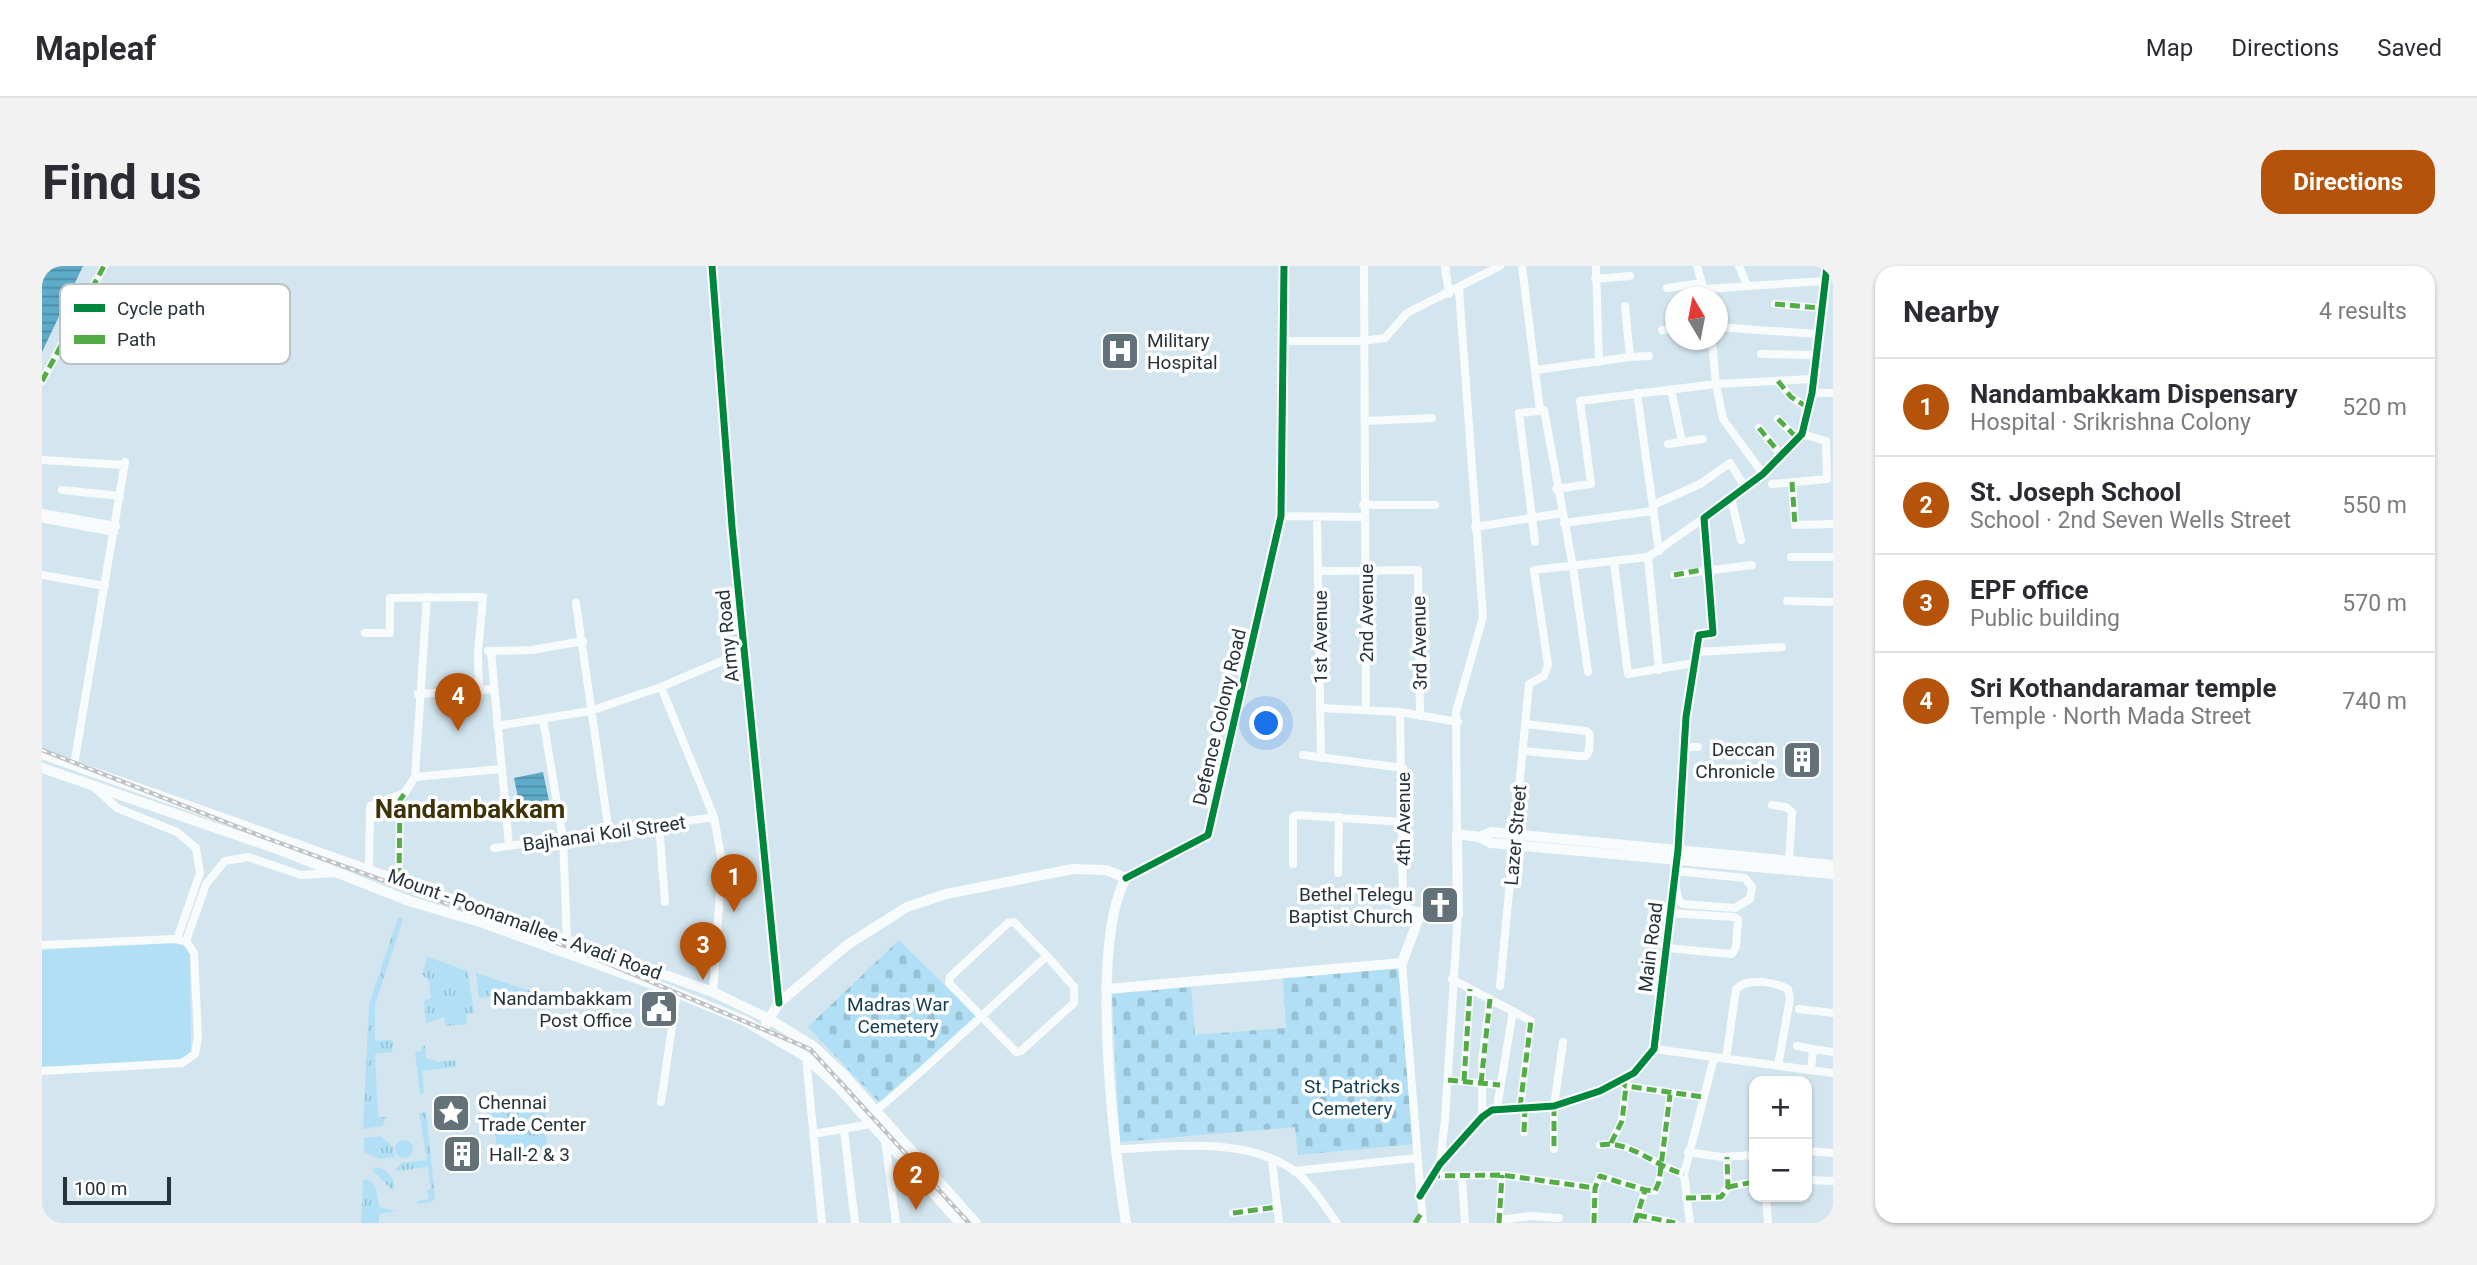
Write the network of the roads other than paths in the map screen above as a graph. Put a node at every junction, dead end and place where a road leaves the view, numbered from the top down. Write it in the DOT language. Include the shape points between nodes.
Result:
graph roads {
  1 [pos="104,266"];
  2 [pos="712,266"];
  3 [pos="1284,266"];
  4 [pos="1364,266"];
  5 [pos="1445,266"];
  6 [pos="1500,266"];
  7 [pos="1522,266"];
  8 [pos="1596,266"];
  9 [pos="1697,266"];
  10 [pos="1739,266"];
  11 [pos="1827,266"];
  12 [pos="1630,276"];
  13 [pos="1595,279"];
  14 [pos="1824,281"];
  15 [pos="94,284"];
  16 [pos="1747,285"];
  17 [pos="1704,287"];
  18 [pos="1728,287"];
  19 [pos="1459,289"];
  20 [pos="1449,294"];
  21 [pos="1775,304"];
  22 [pos="1625,306"];
  23 [pos="1820,308"];
  24 [pos="1728,328"];
  25 [pos="1662,330"];
  26 [pos="1665,330"];
  27 [pos="1817,334"];
  28 [pos="1284,341"];
  29 [pos="1363,341"];
  30 [pos="60,348"];
  31 [pos="1713,350"];
  32 [pos="1761,354"];
  33 [pos="1814,355"];
  34 [pos="1649,356"];
  35 [pos="1630,357"];
  36 [pos="1599,362"];
  37 [pos="1536,370"];
  38 [pos="1812,379"];
  39 [pos="42,381"];
  40 [pos="1778,381"];
  41 [pos="1716,384"];
  42 [pos="1671,389"];
  43 [pos="1637,393"];
  44 [pos="1812,393"];
  45 [pos="1833,393"];
  46 [pos="1807,407"];
  47 [pos="1540,411"];
  48 [pos="1432,418"];
  49 [pos="1778,419"];
  50 [pos="1364,421"];
  51 [pos="1759,428"];
  52 [pos="1799,436"];
  53 [pos="1703,439"];
  54 [pos="1682,442"];
  55 [pos="1668,444"];
  56 [pos="1781,455"];
  57 [pos="42,460"];
  58 [pos="1763,474"];
  59 [pos="1792,482"];
  60 [pos="1772,484"];
  61 [pos="1745,487"];
  62 [pos="1556,489"];
  63 [pos="62,490"];
  64 [pos="120,496"];
  65 [pos="1731,498"];
  66 [pos="1363,505"];
  67 [pos="1435,505"];
  68 [pos="1653,508"];
  69 [pos="42,513"];
  70 [pos="1562,513"];
  71 [pos="1282,516"];
  72 [pos="1317,517"];
  73 [pos="1364,517"];
  74 [pos="42,518"];
  75 [pos="1531,518"];
  76 [pos="1703,518"];
  77 [pos="1564,523"];
  78 [pos="1833,524"];
  79 [pos="1475,527"];
  80 [pos="115,529"];
  81 [pos="1741,540"];
  82 [pos="1535,542"];
  83 [pos="1659,551"];
  84 [pos="1648,557"];
  85 [pos="1791,557"];
  86 [pos="1833,557"];
  87 [pos="1614,562"];
  88 [pos="1752,565"];
  89 [pos="1573,567"];
  90 [pos="1707,569"];
  91 [pos="1320,571"];
  92 [pos="1366,571"];
  93 [pos="42,575"];
  94 [pos="1674,575"];
  95 [pos="105,586"];
  96 [pos="427,597"];
  97 [pos="1787,601"];
  98 [pos="576,603"];
  99 [pos="1833,603"];
  100 [pos="365,633"];
  101 [pos="583,641"];
  102 [pos="1782,647"];
  103 [pos="491,651"];
  104 [pos="745,651"];
  105 [pos="478,652"];
  106 [pos="1698,652"];
  107 [pos="1694,663"];
  108 [pos="1659,670"];
  109 [pos="1588,672"];
  110 [pos="661,687"];
  111 [pos="493,689"];
  112 [pos="478,690"];
  113 [pos="418,694"];
  114 [pos="1320,708"];
  115 [pos="1366,709"];
  116 [pos="590,711"];
  117 [pos="1400,712"];
  118 [pos="1420,716"];
  119 [pos="542,719"];
  120 [pos="1458,722"];
  121 [pos="1525,724"];
  122 [pos="497,726"];
  123 [pos="1684,747"];
  124 [pos="1698,747"];
  125 [pos="1523,751"];
  126 [pos="42,754"];
  127 [pos="1303,754"];
  128 [pos="1321,758"];
  129 [pos="74,765"];
  130 [pos="42,768"];
  131 [pos="1403,768"];
  132 [pos="499,769"];
  133 [pos="415,776"];
  134 [pos="92,785"];
  135 [pos="405,793"];
  136 [pos="1772,805"];
  137 [pos="714,817"];
  138 [pos="1339,817"];
  139 [pos="1404,822"];
  140 [pos="659,825"];
  141 [pos="609,833"];
  142 [pos="1457,834"];
  143 [pos="563,839"];
  144 [pos="1514,840"];
  145 [pos="289,841"];
  146 [pos="509,846"];
  147 [pos="494,848"];
  148 [pos="285,851"];
  149 [pos="1677,855"];
  150 [pos="1789,861"];
  151 [pos="1293,864"];
  152 [pos="1833,865"];
  153 [pos="369,867"];
  154 [pos="1675,871"];
  155 [pos="341,872"];
  156 [pos="1338,873"];
  157 [pos="1833,874"];
  158 [pos="399,878"];
  159 [pos="1126,878"];
  160 [pos="1674,885"];
  161 [pos="665,902"];
  162 [pos="1421,912"];
  163 [pos="1670,913"];
  164 [pos="1458,914"];
  165 [pos="177,939"];
  166 [pos="567,940"];
  167 [pos="186,941"];
  168 [pos="42,946"];
  169 [pos="1666,947"];
  170 [pos="1047,956"];
  171 [pos="1402,962"];
  172 [pos="659,972"];
  173 [pos="1452,979"];
  174 [pos="654,985"];
  175 [pos="1500,986"];
  176 [pos="1106,989"];
  177 [pos="1470,989"];
  178 [pos="713,992"];
  179 [pos="677,993"];
  180 [pos="1075,995"];
  181 [pos="1087,995"];
  182 [pos="1490,999"];
  183 [pos="779,1003"];
  184 [pos="1799,1009"];
  185 [pos="1513,1011"];
  186 [pos="1833,1013"];
  187 [pos="979,1017"];
  188 [pos="769,1018"];
  189 [pos="763,1030"];
  190 [pos="1563,1042"];
  191 [pos="1797,1046"];
  192 [pos="1654,1049"];
  193 [pos="1813,1049"];
  194 [pos="1833,1052"];
  195 [pos="806,1057"];
  196 [pos="1714,1058"];
  197 [pos="1726,1059"];
  198 [pos="1778,1066"];
  199 [pos="42,1070"];
  200 [pos="1811,1070"];
  201 [pos="1833,1073"];
  202 [pos="1448,1080"];
  203 [pos="1464,1081"];
  204 [pos="1481,1083"];
  205 [pos="1623,1083"];
  206 [pos="1500,1085"];
  207 [pos="1670,1095"];
  208 [pos="1703,1097"];
  209 [pos="661,1102"];
  210 [pos="1553,1106"];
  211 [pos="1523,1107"];
  212 [pos="1497,1108"];
  213 [pos="876,1111"];
  214 [pos="1482,1117"];
  215 [pos="869,1121"];
  216 [pos="844,1130"];
  217 [pos="1524,1132"];
  218 [pos="813,1134"];
  219 [pos="885,1140"];
  220 [pos="1611,1143"];
  221 [pos="1600,1145"];
  222 [pos="1554,1149"];
  223 [pos="1115,1150"];
  224 [pos="1812,1151"];
  225 [pos="1688,1152"];
  226 [pos="1833,1153"];
  227 [pos="1749,1155"];
  228 [pos="1727,1157"];
  229 [pos="1418,1158"];
  230 [pos="1272,1160"];
  231 [pos="1440,1164"];
  232 [pos="1661,1167"];
  233 [pos="1294,1171"];
  234 [pos="1684,1174"];
  235 [pos="1502,1175"];
  236 [pos="1462,1176"];
  237 [pos="1430,1177"];
  238 [pos="1812,1180"];
  239 [pos="1833,1181"];
  240 [pos="1749,1183"];
  241 [pos="1728,1187"];
  242 [pos="1595,1188"];
  243 [pos="1645,1190"];
  244 [pos="1420,1196"];
  245 [pos="1686,1198"];
  246 [pos="1766,1202"];
  247 [pos="1277,1207"];
  248 [pos="1422,1212"];
  249 [pos="1233,1213"];
  250 [pos="1559,1217"];
  251 [pos="1636,1219"];
  252 [pos="1499,1222"];
  253 [pos="822,1223"];
  254 [pos="855,1223"];
  255 [pos="897,1223"];
  256 [pos="960,1223"];
  257 [pos="976,1223"];
  258 [pos="1126,1223"];
  259 [pos="1279,1223"];
  260 [pos="1337,1223"];
  261 [pos="1415,1223"];
  262 [pos="1423,1223"];
  263 [pos="1465,1223"];
  264 [pos="1594,1223"];
  265 [pos="1675,1223"];
  266 [pos="1690,1223"];
  267 [pos="1768,1223"];
  1 -- 15 [label="street"];
  2 -- 104 [label="street, Army Road"];
  3 -- 28 [label="street, Defence Colony Road"];
  4 -- 29 [label="street, 2nd Avenue"];
  5 -- 20 [label="street"];
  6 -- 19 [label="street"];
  7 -- 37 [label="street"];
  8 -- 13 [label="street"];
  9 -- 17 [label="street"];
  10 -- 16 [label="street"];
  11 -- 14 [label="street"];
  12 -- 13 [label="street"];
  13 -- 36 [label="street"];
  14 -- 16 [label="street"];
  14 -- 23 [label="street"];
  16 -- 18 [label="street"];
  19 -- 20 [label="street"];
  19 -- 79 [label="street"];
  20 -- 29 [label="street" via="1407,313 1385,338"];
  21 -- 23 [label="street"];
  22 -- 35 [label="street"];
  23 -- 27 [label="street"];
  24 -- 27 [label="street"];
  25 -- 26 [label="street"];
  27 -- 33 [label="street"];
  28 -- 29 [label="street"];
  28 -- 71 [label="street, Defence Colony Road"];
  29 -- 50 [label="street, 2nd Avenue"];
  30 -- 39 [label="street"];
  31 -- 41 [label="street"];
  32 -- 33 [label="street"];
  33 -- 38 [label="street"];
  34 -- 35 [label="street"];
  35 -- 36 [label="street"];
  36 -- 37 [label="street"];
  37 -- 47 [label="street"];
  38 -- 40 [label="street"];
  38 -- 44 [label="street"];
  40 -- 41 [label="street"];
  40 -- 46 [label="street"];
  41 -- 42 [label="street"];
  41 -- 58 [label="street" via="1723,419"];
  42 -- 43 [label="street"];
  42 -- 54 [label="street"];
  43 -- 62 [label="street" via="1580,401 1591,484"];
  43 -- 68 [label="street"];
  44 -- 45 [label="street"];
  44 -- 46 [label="street"];
  46 -- 52 [label="street"];
  47 -- 62 [label="street" via="1544,410"];
  47 -- 75 [label="street" via="1519,413"];
  48 -- 50 [label="street"];
  49 -- 52 [label="street"];
  50 -- 66 [label="street, 2nd Avenue"];
  51 -- 56 [label="street"];
  52 -- 56 [label="street"];
  52 -- 59 [label="street" via="1826,441 1827,479"];
  53 -- 54 [label="street"];
  54 -- 55 [label="street"];
  56 -- 58 [label="street"];
  57 -- 64 [label="street" via="125,463"];
  58 -- 61 [label="street"];
  59 -- 60 [label="street"];
  59 -- 78 [label="street" via="1795,525"];
  61 -- 65 [label="street"];
  61 -- 68 [label="street" via="1730,463"];
  62 -- 70 [label="street"];
  63 -- 64 [label="street"];
  64 -- 80 [label="street"];
  65 -- 76 [label="street"];
  65 -- 81 [label="street"];
  66 -- 67 [label="street"];
  66 -- 73 [label="street, 2nd Avenue"];
  68 -- 77 [label="street"];
  68 -- 83 [label="street"];
  69 -- 80 [label="street"];
  70 -- 75 [label="street"];
  70 -- 77 [label="street"];
  71 -- 72 [label="street"];
  71 -- 159 [label="street, Defence Colony Road" via="1208,835"];
  72 -- 73 [label="street"];
  72 -- 91 [label="street, 1st Avenue"];
  73 -- 92 [label="street, 2nd Avenue"];
  74 -- 80 [label="street"];
  75 -- 79 [label="street"];
  75 -- 82 [label="street"];
  76 -- 83 [label="street"];
  76 -- 90 [label="street"];
  77 -- 89 [label="street"];
  79 -- 120 [label="street" via="1483,617 1456,712"];
  80 -- 95 [label="street"];
  83 -- 84 [label="street"];
  84 -- 87 [label="street"];
  84 -- 108 [label="street"];
  85 -- 86 [label="street"];
  87 -- 89 [label="street"];
  87 -- 108 [label="street" via="1628,674"];
  88 -- 90 [label="street"];
  89 -- 109 [label="street"];
  89 -- 121 [label="street, Lazer Street" via="1534,570 1548,665 1544,676 1529,684"];
  90 -- 94 [label="street"];
  90 -- 106 [label="street, Main Road" via="1713,633 1699,635"];
  91 -- 92 [label="street"];
  91 -- 114 [label="street, 1st Avenue"];
  92 -- 115 [label="street, 2nd Avenue"];
  92 -- 118 [label="street, 3rd Avenue" via="1418,570"];
  93 -- 95 [label="street"];
  95 -- 129 [label="street"];
  96 -- 100 [label="street" via="390,598 390,633"];
  96 -- 105 [label="street" via="483,597"];
  96 -- 113 [label="street" via="426,647"];
  97 -- 99 [label="street"];
  98 -- 101 [label="street"];
  101 -- 103 [label="street"];
  101 -- 116 [label="street"];
  102 -- 106 [label="street"];
  103 -- 105 [label="street"];
  103 -- 111 [label="street"];
  104 -- 110 [label="street"];
  104 -- 183 [label="street, Army Road"];
  105 -- 112 [label="street"];
  106 -- 107 [label="street, Main Road"];
  107 -- 108 [label="street"];
  107 -- 123 [label="street, Main Road"];
  110 -- 116 [label="street"];
  110 -- 137 [label="street"];
  111 -- 112 [label="street"];
  111 -- 122 [label="street"];
  112 -- 113 [label="street"];
  113 -- 133 [label="street"];
  114 -- 115 [label="street"];
  114 -- 128 [label="street, 1st Avenue"];
  115 -- 117 [label="street"];
  116 -- 119 [label="street"];
  116 -- 141 [label="street"];
  117 -- 118 [label="street"];
  117 -- 131 [label="street, 4th Avenue"];
  118 -- 120 [label="street"];
  119 -- 122 [label="street"];
  119 -- 143 [label="street"];
  120 -- 142 [label="street"];
  121 -- 125 [label="street, Lazer Street"];
  121 -- 125 [label="street" via="1586,731 1590,734 1589,751 1586,756"];
  122 -- 132 [label="street"];
  123 -- 124 [label="street"];
  123 -- 149 [label="street, Main Road"];
  125 -- 144 [label="street, Lazer Street"];
  126 -- 129 [label="main road, Mount - Poonamallee - Avadi Road"];
  127 -- 128 [label="street"];
  128 -- 131 [label="street"];
  129 -- 145 [label="main road, Mount - Poonamallee - Avadi Road"];
  130 -- 134 [label="main road, Mount - Poonamallee - Avadi Road"];
  131 -- 139 [label="street, 4th Avenue"];
  132 -- 133 [label="street"];
  132 -- 146 [label="street"];
  133 -- 135 [label="street"];
  134 -- 148 [label="main road, Mount - Poonamallee - Avadi Road"];
  134 -- 165 [label="street" via="117,808 177,832 196,848 200,873"];
  135 -- 153 [label="street" via="370,806"];
  135 -- 158 [label="street" via="400,800"];
  136 -- 150 [label="street" via="1793,812"];
  137 -- 140 [label="street, Bajhanai Koil Street"];
  137 -- 178 [label="street" via="722,862"];
  138 -- 139 [label="street"];
  138 -- 151 [label="street" via="1293,817"];
  138 -- 156 [label="street"];
  139 -- 162 [label="street, 4th Avenue" via="1403,907"];
  140 -- 141 [label="street, Bajhanai Koil Street"];
  140 -- 161 [label="street"];
  141 -- 143 [label="street, Bajhanai Koil Street"];
  142 -- 144 [label="main road" via="1479,837 1491,832"];
  142 -- 164 [label="main road"];
  143 -- 146 [label="street, Bajhanai Koil Street"];
  143 -- 166 [label="street"];
  144 -- 149 [label="main road"];
  144 -- 175 [label="street, Lazer Street"];
  145 -- 148 [label="main road"];
  145 -- 153 [label="main road, Mount - Poonamallee - Avadi Road"];
  146 -- 147 [label="street, Bajhanai Koil Street"];
  148 -- 155 [label="main road, Mount - Poonamallee - Avadi Road"];
  149 -- 150 [label="main road"];
  149 -- 154 [label="street, Main Road"];
  149 -- 157 [label="main road"];
  150 -- 152 [label="main road"];
  153 -- 158 [label="main road, Mount - Poonamallee - Avadi Road"];
  154 -- 160 [label="street, Main Road"];
  154 -- 160 [label="street" via="1745,878 1752,887 1750,899 1735,908 1683,904"];
  155 -- 167 [label="street" via="304,875 248,857 225,861 206,884"];
  155 -- 174 [label="main road, Mount - Poonamallee - Avadi Road" via="409,901"];
  158 -- 166 [label="main road, Mount - Poonamallee - Avadi Road"];
  159 -- 176 [label="main road" via="1116,905"];
  159 -- 183 [label="main road" via="1105,870 1073,869 926,900 867,930"];
  160 -- 163 [label="street, Main Road"];
  162 -- 164 [label="main road"];
  162 -- 171 [label="main road"];
  163 -- 169 [label="street, Main Road"];
  163 -- 169 [label="street" via="1738,919 1736,947 1732,954"];
  164 -- 173 [label="street"];
  165 -- 167 [label="street"];
  165 -- 168 [label="street"];
  166 -- 172 [label="main road, Mount - Poonamallee - Avadi Road"];
  167 -- 199 [label="street" via="194,953 197,1049 191,1058 171,1064"];
  169 -- 192 [label="street, Main Road"];
  170 -- 180 [label="street" via="1074,987"];
  170 -- 187 [label="street"];
  170 -- 187 [label="street" via="1014,922 1008,923 950,977 949,984"];
  171 -- 176 [label="main road"];
  171 -- 229 [label="street"];
  172 -- 174 [label="main road"];
  172 -- 178 [label="main road, Mount - Poonamallee - Avadi Road"];
  173 -- 177 [label="street"];
  173 -- 202 [label="street"];
  174 -- 179 [label="main road, Mount - Poonamallee - Avadi Road"];
  176 -- 223 [label="main road"];
  177 -- 182 [label="street"];
  177 -- 203 [label="street"];
  178 -- 188 [label="main road, Mount - Poonamallee - Avadi Road"];
  179 -- 189 [label="main road, Mount - Poonamallee - Avadi Road"];
  179 -- 209 [label="street"];
  180 -- 181 [label="street"];
  180 -- 187 [label="street" via="1074,1003 1021,1051 1016,1052"];
  182 -- 185 [label="street"];
  182 -- 204 [label="street"];
  183 -- 188 [label="main road"];
  184 -- 186 [label="street"];
  185 -- 206 [label="street"];
  185 -- 211 [label="street" via="1531,1021"];
  187 -- 213 [label="street"];
  188 -- 189 [label="main road"];
  188 -- 213 [label="main road, Mount - Poonamallee - Avadi Road" via="813,1046"];
  189 -- 195 [label="main road, Mount - Poonamallee - Avadi Road"];
  190 -- 210 [label="street"];
  191 -- 193 [label="street"];
  192 -- 196 [label="street"];
  192 -- 205 [label="street"];
  193 -- 194 [label="street"];
  193 -- 200 [label="street"];
  195 -- 215 [label="main road, Mount - Poonamallee - Avadi Road"];
  195 -- 218 [label="street"];
  196 -- 197 [label="street"];
  196 -- 208 [label="street"];
  197 -- 198 [label="street"];
  197 -- 198 [label="street" via="1736,989 1748,982 1779,985 1788,989 1790,999"];
  198 -- 200 [label="street"];
  200 -- 201 [label="street"];
  202 -- 203 [label="street"];
  202 -- 231 [label="street"];
  203 -- 204 [label="street"];
  204 -- 206 [label="street"];
  204 -- 214 [label="street"];
  205 -- 207 [label="street"];
  205 -- 210 [label="street"];
  205 -- 220 [label="street" via="1622,1121"];
  206 -- 212 [label="street"];
  207 -- 208 [label="street"];
  207 -- 232 [label="street"];
  208 -- 225 [label="street"];
  210 -- 211 [label="street"];
  210 -- 222 [label="street"];
  211 -- 212 [label="street"];
  211 -- 217 [label="street"];
  212 -- 214 [label="street"];
  213 -- 215 [label="street"];
  213 -- 257 [label="main road, Mount - Poonamallee - Avadi Road"];
  214 -- 231 [label="street"];
  215 -- 216 [label="street"];
  215 -- 219 [label="main road, Mount - Poonamallee - Avadi Road"];
  216 -- 218 [label="street"];
  216 -- 254 [label="street"];
  218 -- 253 [label="street"];
  219 -- 255 [label="street"];
  219 -- 256 [label="main road, Mount - Poonamallee - Avadi Road"];
  220 -- 221 [label="street"];
  220 -- 232 [label="street"];
  223 -- 230 [label="street" via="1207,1145"];
  223 -- 258 [label="main road"];
  224 -- 226 [label="street"];
  225 -- 228 [label="street"];
  225 -- 234 [label="street"];
  227 -- 228 [label="street"];
  228 -- 241 [label="street"];
  229 -- 233 [label="street"];
  229 -- 244 [label="street"];
  230 -- 233 [label="street"];
  230 -- 247 [label="street"];
  231 -- 237 [label="street"];
  232 -- 234 [label="street"];
  232 -- 243 [label="street" via="1656,1190"];
  233 -- 260 [label="street"];
  234 -- 245 [label="street"];
  235 -- 236 [label="street"];
  235 -- 242 [label="street"];
  235 -- 252 [label="street"];
  236 -- 237 [label="street"];
  236 -- 263 [label="street"];
  237 -- 244 [label="street"];
  238 -- 239 [label="street"];
  240 -- 241 [label="street"];
  241 -- 245 [label="street" via="1721,1197"];
  242 -- 243 [label="street" via="1603,1174"];
  242 -- 264 [label="street"];
  243 -- 251 [label="street"];
  244 -- 248 [label="street"];
  245 -- 266 [label="street"];
  246 -- 267 [label="street"];
  247 -- 249 [label="street"];
  247 -- 259 [label="street"];
  248 -- 261 [label="street"];
  248 -- 262 [label="street"];
  250 -- 252 [label="street"];
  251 -- 265 [label="street"];
}
